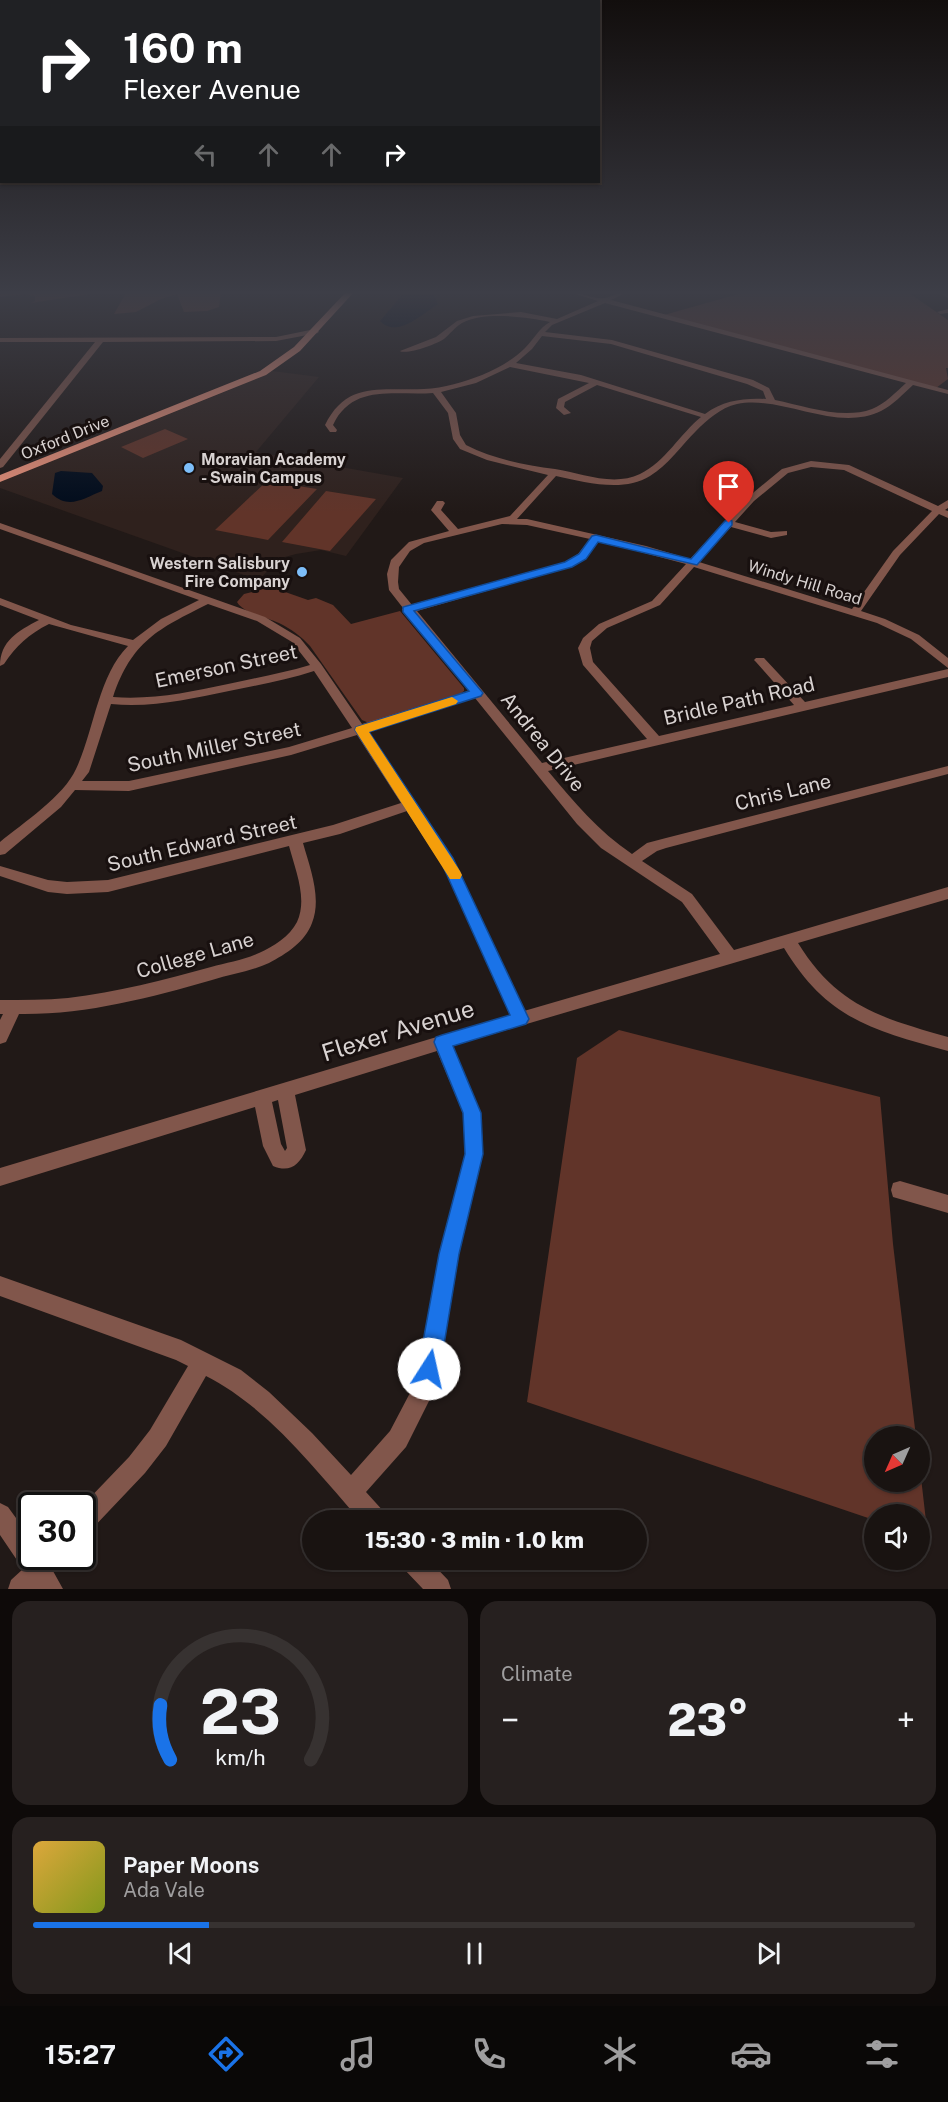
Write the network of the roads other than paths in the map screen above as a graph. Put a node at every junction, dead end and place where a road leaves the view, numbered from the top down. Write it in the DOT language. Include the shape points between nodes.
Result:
graph roads {
  1 [pos="80,365"];
  2 [pos="275,365"];
  3 [pos="506,365"];
  4 [pos="517,365"];
  5 [pos="692,365"];
  6 [pos="849,365"];
  7 [pos="912,382"];
  8 [pos="595,383"];
  9 [pos="436,391"];
  10 [pos="948,392"];
  11 [pos="771,401"];
  12 [pos="567,413"];
  13 [pos="708,417"];
  14 [pos="333,430"];
  15 [pos="0,465"];
  16 [pos="555,472"];
  17 [pos="0,479"];
  18 [pos="440,503"];
  19 [pos="948,503"];
  20 [pos="937,511"];
  21 [pos="948,515"];
  22 [pos="503,522"];
  23 [pos="729,523"];
  24 [pos="0,526"];
  25 [pos="456,532"];
  26 [pos="784,533"];
  27 [pos="596,538"];
  28 [pos="693,563"];
  29 [pos="208,600"];
  30 [pos="0,601"];
  31 [pos="407,610"];
  32 [pos="855,612"];
  33 [pos="48,620"];
  34 [pos="135,644"];
  35 [pos="760,660"];
  36 [pos="0,662"];
  37 [pos="948,664"];
  38 [pos="317,666"];
  39 [pos="948,673"];
  40 [pos="477,693"];
  41 [pos="107,700"];
  42 [pos="802,706"];
  43 [pos="361,730"];
  44 [pos="655,740"];
  45 [pos="540,768"];
  46 [pos="948,770"];
  47 [pos="74,785"];
  48 [pos="410,805"];
  49 [pos="295,841"];
  50 [pos="0,850"];
  51 [pos="632,861"];
  52 [pos="0,871"];
  53 [pos="948,893"];
  54 [pos="787,939"];
  55 [pos="730,956"];
  56 [pos="7,1007"];
  57 [pos="520,1019"];
  58 [pos="0,1037"];
  59 [pos="442,1042"];
  60 [pos="948,1044"];
  61 [pos="285,1090"];
  62 [pos="262,1097"];
  63 [pos="0,1177"];
  64 [pos="900,1190"];
  65 [pos="948,1204"];
  66 [pos="0,1286"];
  67 [pos="203,1361"];
  68 [pos="351,1492"];
  69 [pos="96,1508"];
  70 [pos="368,1510"];
  71 [pos="0,1515"];
  72 [pos="422,1570"];
  73 [pos="46,1572"];
  74 [pos="20,1589"];
  75 [pos="439,1589"];
  1 -- 15 [label="street"];
  2 -- 17 [label="main road, Oxford Drive" via="253,378"];
  3 -- 9 [label="street"];
  4 -- 8 [label="street"];
  5 -- 11 [label="street" via="762,387"];
  6 -- 7 [label="street"];
  7 -- 10 [label="street"];
  7 -- 11 [label="street" via="880,408 864,414 831,413"];
  8 -- 12 [label="street" via="561,401 560,408"];
  8 -- 13 [label="street"];
  9 -- 14 [label="street" via="379,391 356,396 342,404 330,420"];
  9 -- 16 [label="street" via="450,410 457,438 466,450 485,458"];
  11 -- 13 [label="street" via="729,404"];
  13 -- 16 [label="street" via="643,477 612,482"];
  16 -- 22 [label="street, Andrea Drive" via="517,515"];
  18 -- 25 [label="street" via="436,510"];
  19 -- 20 [label="street"];
  20 -- 21 [label="street"];
  20 -- 23 [label="street" via="853,469 811,464 785,471"];
  20 -- 32 [label="street" via="896,550"];
  22 -- 25 [label="street, Andrea Drive"];
  22 -- 27 [label="street, Windy Hill Road" via="527,522"];
  23 -- 26 [label="street" via="771,535"];
  23 -- 28 [label="street"];
  24 -- 29 [label="street"];
  25 -- 31 [label="street, Andrea Drive" via="414,544 397,559 391,582"];
  27 -- 28 [label="street, Windy Hill Road"];
  27 -- 31 [label="street" via="582,556 569,564"];
  28 -- 32 [label="street, Windy Hill Road"];
  28 -- 44 [label="street" via="656,603 596,630 584,648 591,669"];
  29 -- 34 [label="street" via="165,621"];
  29 -- 38 [label="street" via="277,626 296,640"];
  30 -- 33 [label="street"];
  31 -- 40 [label="street, Andrea Drive"];
  32 -- 37 [label="street, Windy Hill Road" via="903,631"];
  33 -- 34 [label="street"];
  33 -- 36 [label="street" via="18,638"];
  34 -- 41 [label="street" via="119,664"];
  35 -- 42 [label="street"];
  38 -- 41 [label="street, Emerson Street" via="177,699"];
  38 -- 43 [label="street"];
  39 -- 42 [label="street, Bridle Path Road"];
  40 -- 43 [label="street, South Miller Street"];
  40 -- 45 [label="street, Andrea Drive"];
  41 -- 47 [label="street" via="87,762"];
  42 -- 44 [label="street, Bridle Path Road"];
  43 -- 47 [label="street, South Miller Street" via="291,751 150,782 108,787"];
  43 -- 48 [label="street"];
  44 -- 45 [label="street, Bridle Path Road"];
  45 -- 51 [label="street, Andrea Drive" via="593,832"];
  46 -- 51 [label="street, Chris Lane" via="652,847"];
  47 -- 50 [label="street"];
  48 -- 49 [label="street, South Edward Street"];
  48 -- 57 [label="street" via="460,884"];
  49 -- 52 [label="street, South Edward Street" via="87,888 48,886"];
  49 -- 56 [label="street, College Lane" via="310,908 303,928 276,952 119,998"];
  51 -- 55 [label="street, Andrea Drive" via="687,898"];
  53 -- 54 [label="street, Flexer Avenue"];
  54 -- 55 [label="street, Flexer Avenue"];
  54 -- 60 [label="street" via="811,976 855,1013"];
  55 -- 57 [label="street, Flexer Avenue"];
  56 -- 58 [label="street"];
  57 -- 59 [label="street, Flexer Avenue"];
  59 -- 61 [label="street, Flexer Avenue"];
  59 -- 68 [label="street" via="472,1113 474,1154 421,1395 399,1439"];
  61 -- 62 [label="street, Flexer Avenue"];
  61 -- 62 [label="street" via="297,1150 290,1160 280,1160 274,1152"];
  62 -- 63 [label="street, Flexer Avenue"];
  64 -- 65 [label="street"];
  66 -- 67 [label="street"];
  67 -- 68 [label="street" via="261,1400"];
  67 -- 69 [label="street" via="158,1438"];
  68 -- 70 [label="street"];
  71 -- 73 [label="street"];
  72 -- 75 [label="street"];
  73 -- 74 [label="street"];
}
